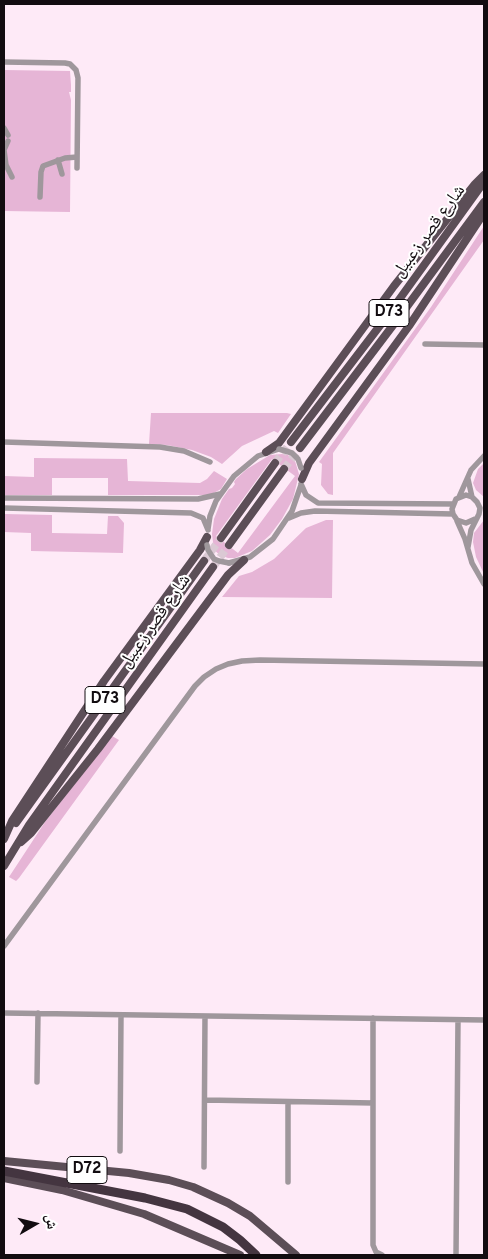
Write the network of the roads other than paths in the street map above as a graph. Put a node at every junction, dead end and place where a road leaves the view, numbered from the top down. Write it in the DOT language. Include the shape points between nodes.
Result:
graph roads {
  1 [pos="4,62"];
  2 [pos="4,128"];
  3 [pos="6,138"];
  4 [pos="4,150"];
  5 [pos="77,157"];
  6 [pos="58,160"];
  7 [pos="77,168"];
  8 [pos="62,174"];
  9 [pos="484,175"];
  10 [pos="12,177"];
  11 [pos="484,182"];
  12 [pos="40,197"];
  13 [pos="484,202"];
  14 [pos="484,213"];
  15 [pos="425,344"];
  16 [pos="484,345"];
  17 [pos="4,442"];
  18 [pos="291,442"];
  19 [pos="300,448"];
  20 [pos="266,452"];
  21 [pos="484,456"];
  22 [pos="210,462"];
  23 [pos="275,463"];
  24 [pos="284,469"];
  25 [pos="468,477"];
  26 [pos="302,482"];
  27 [pos="220,494"];
  28 [pos="459,497"];
  29 [pos="472,497"];
  30 [pos="4,498"];
  31 [pos="453,504"];
  32 [pos="482,505"];
  33 [pos="4,508"];
  34 [pos="453,515"];
  35 [pos="480,516"];
  36 [pos="289,518"];
  37 [pos="207,537"];
  38 [pos="220,538"];
  39 [pos="229,545"];
  40 [pos="468,547"];
  41 [pos="244,560"];
  42 [pos="204,561"];
  43 [pos="213,567"];
  44 [pos="484,584"];
  45 [pos="484,664"];
  46 [pos="4,839"];
  47 [pos="18,845"];
  48 [pos="4,866"];
  49 [pos="4,946"];
  50 [pos="4,1013"];
  51 [pos="38,1013"];
  52 [pos="121,1015"];
  53 [pos="205,1016"];
  54 [pos="373,1018"];
  55 [pos="458,1020"];
  56 [pos="484,1020"];
  57 [pos="37,1082"];
  58 [pos="205,1100"];
  59 [pos="288,1102"];
  60 [pos="373,1103"];
  61 [pos="120,1151"];
  62 [pos="4,1161"];
  63 [pos="204,1167"];
  64 [pos="4,1171"];
  65 [pos="4,1178"];
  66 [pos="288,1182"];
  67 [pos="240,1255"];
  68 [pos="256,1255"];
  69 [pos="296,1255"];
  70 [pos="382,1255"];
  71 [pos="456,1255"];
  1 -- 5 [label="street" via="65,63 75,68 78,75"];
  2 -- 3 [label="street"];
  3 -- 4 [label="street"];
  4 -- 10 [label="street"];
  5 -- 6 [label="street"];
  5 -- 7 [label="street"];
  6 -- 8 [label="street"];
  6 -- 12 [label="street" via="42,167"];
  9 -- 20 [label="main road" via="394,286 279,443"];
  11 -- 18 [label="main road, شارع قصر زعبيل / D73"];
  13 -- 19 [label="main road, شارع قصر زعبيل / D73"];
  14 -- 26 [label="main road" via="409,326 309,463"];
  15 -- 16 [label="street"];
  17 -- 22 [label="street" via="160,447"];
  20 -- 26 [label="street, bridge" via="279,449 295,456 302,468"];
  20 -- 27 [label="street" via="239,471"];
  21 -- 25 [label="street"];
  23 -- 38 [label="main road"];
  24 -- 39 [label="main road"];
  25 -- 28 [label="street"];
  25 -- 29 [label="street"];
  26 -- 31 [label="street" via="310,499 322,504"];
  26 -- 36 [label="street"];
  27 -- 30 [label="street" via="198,499"];
  27 -- 37 [label="street" via="213,508"];
  28 -- 29 [label="street"];
  28 -- 31 [label="street"];
  29 -- 32 [label="street"];
  31 -- 34 [label="street"];
  32 -- 35 [label="street"];
  33 -- 37 [label="street" via="190,512 203,518"];
  34 -- 35 [label="street" via="463,523 470,523"];
  34 -- 36 [label="street" via="315,511"];
  34 -- 40 [label="street"];
  35 -- 40 [label="street" via="469,535"];
  36 -- 41 [label="street" via="267,545"];
  37 -- 41 [label="street, bridge" via="208,550 214,559 229,563"];
  37 -- 46 [label="main road" via="104,681 15,815"];
  40 -- 44 [label="street" via="472,563"];
  41 -- 47 [label="main road" via="228,575 98,749"];
  42 -- 46 [label="main road, شارع قصر زعبيل / D73"];
  43 -- 47 [label="main road, شارع قصر زعبيل / D73"];
  45 -- 49 [label="street" via="260,660 242,661 216,669 194,686"];
  47 -- 48 [label="main road, شارع قصر زعبيل / D73"];
  50 -- 51 [label="street"];
  51 -- 52 [label="street"];
  51 -- 57 [label="street"];
  52 -- 53 [label="street"];
  52 -- 61 [label="street"];
  53 -- 54 [label="street"];
  53 -- 58 [label="street"];
  54 -- 55 [label="street"];
  54 -- 60 [label="street"];
  55 -- 56 [label="street"];
  55 -- 71 [label="street"];
  58 -- 59 [label="street"];
  58 -- 63 [label="street"];
  59 -- 60 [label="street"];
  59 -- 66 [label="street"];
  60 -- 70 [label="street" via="373,1245"];
  62 -- 69 [label="main road, D72" via="129,1173 194,1187 244,1212"];
  64 -- 68 [label="highway" via="169,1203 210,1220 234,1235"];
  65 -- 67 [label="main road, D72" via="62,1190 144,1214"];
}
